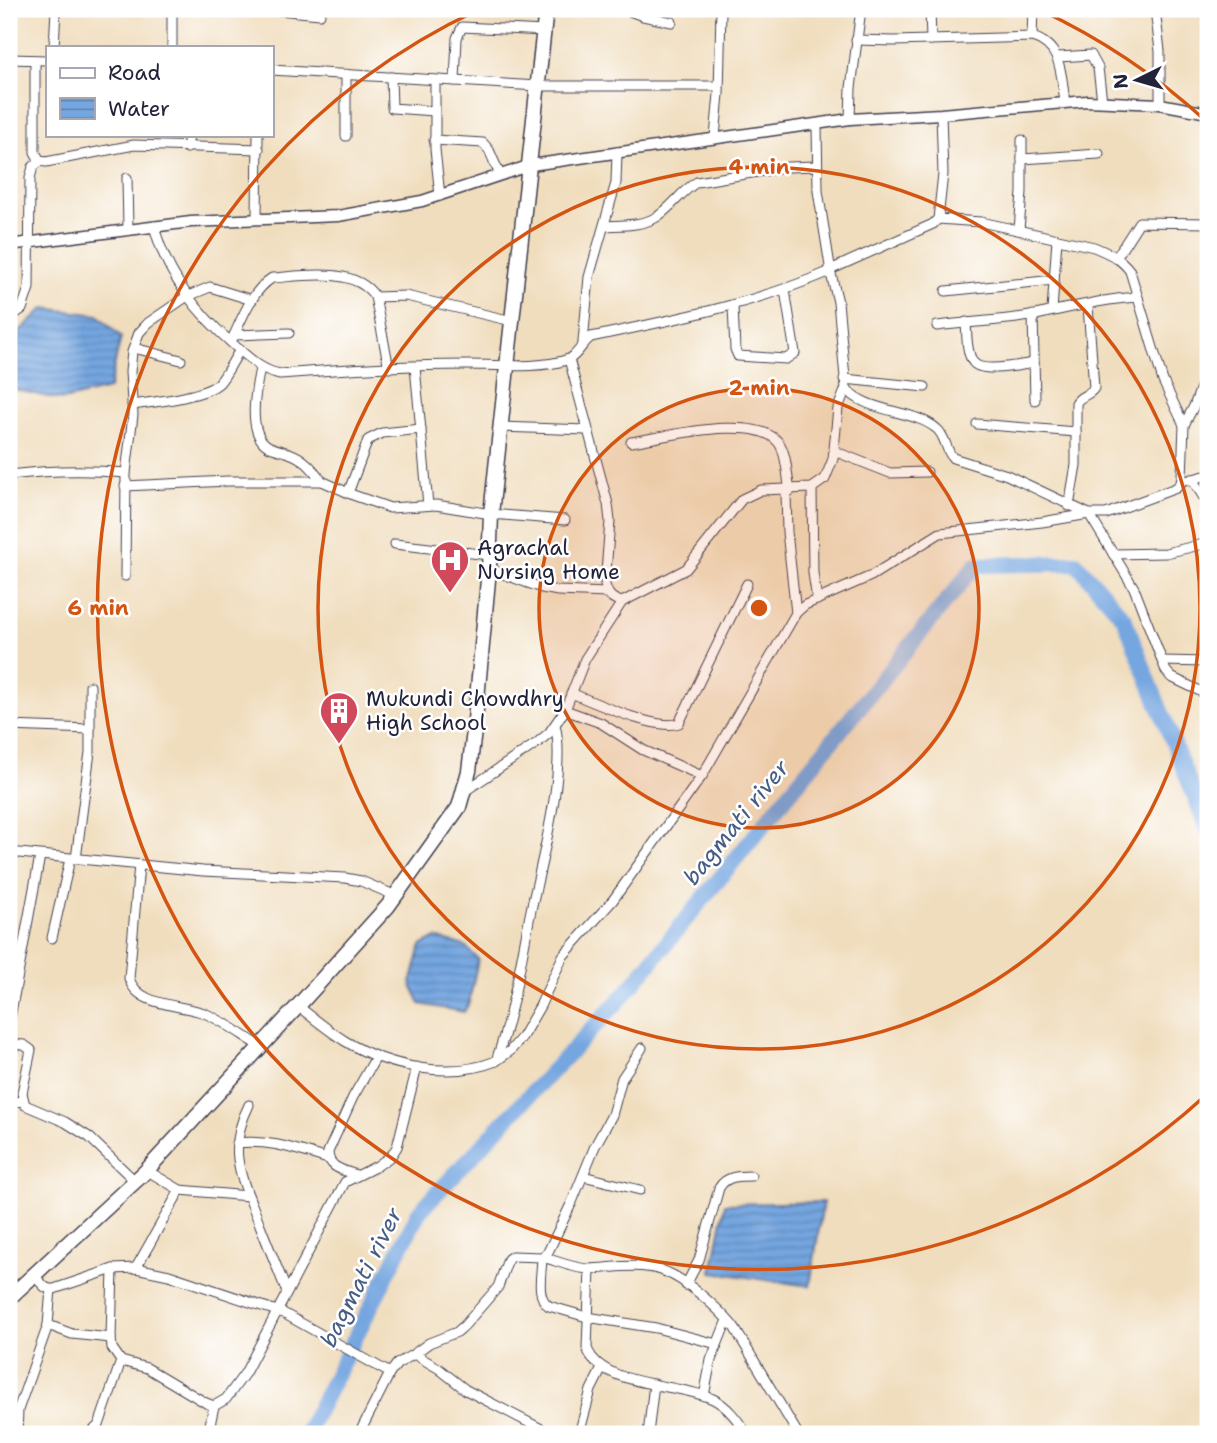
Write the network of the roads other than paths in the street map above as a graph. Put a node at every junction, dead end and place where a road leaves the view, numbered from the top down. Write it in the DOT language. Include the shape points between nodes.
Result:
graph roads {
  1 [pos="56,9"];
  2 [pos="172,9"];
  3 [pos="267,9"];
  4 [pos="546,9"];
  5 [pos="624,9"];
  6 [pos="721,9"];
  7 [pos="861,9"];
  8 [pos="930,9"];
  9 [pos="1033,9"];
  10 [pos="1154,9"];
  11 [pos="320,13"];
  12 [pos="672,22"];
  13 [pos="544,31"];
  14 [pos="1032,37"];
  15 [pos="856,40"];
  16 [pos="931,40"];
  17 [pos="54,46"];
  18 [pos="172,46"];
  19 [pos="1058,57"];
  20 [pos="9,59"];
  21 [pos="36,60"];
  22 [pos="46,60"];
  23 [pos="273,70"];
  24 [pos="346,74"];
  25 [pos="391,77"];
  26 [pos="435,80"];
  27 [pos="455,81"];
  28 [pos="538,86"];
  29 [pos="718,86"];
  30 [pos="1102,100"];
  31 [pos="1065,102"];
  32 [pos="1160,104"];
  33 [pos="434,111"];
  34 [pos="1208,113"];
  35 [pos="941,114"];
  36 [pos="850,119"];
  37 [pos="817,124"];
  38 [pos="189,136"];
  39 [pos="258,136"];
  40 [pos="346,136"];
  41 [pos="715,137"];
  42 [pos="434,140"];
  43 [pos="1022,140"];
  44 [pos="187,148"];
  45 [pos="259,149"];
  46 [pos="617,152"];
  47 [pos="1099,154"];
  48 [pos="1022,159"];
  49 [pos="40,161"];
  50 [pos="531,164"];
  51 [pos="817,166"];
  52 [pos="500,175"];
  53 [pos="127,178"];
  54 [pos="440,196"];
  55 [pos="257,219"];
  56 [pos="939,219"];
  57 [pos="1208,223"];
  58 [pos="154,226"];
  59 [pos="605,226"];
  60 [pos="128,230"];
  61 [pos="1019,230"];
  62 [pos="1057,239"];
  63 [pos="31,243"];
  64 [pos="9,245"];
  65 [pos="1116,258"];
  66 [pos="830,270"];
  67 [pos="1054,280"];
  68 [pos="785,290"];
  69 [pos="946,291"];
  70 [pos="186,297"];
  71 [pos="375,297"];
  72 [pos="1138,297"];
  73 [pos="252,300"];
  74 [pos="1088,306"];
  75 [pos="733,307"];
  76 [pos="1052,311"];
  77 [pos="1032,316"];
  78 [pos="9,318"];
  79 [pos="512,321"];
  80 [pos="966,322"];
  81 [pos="937,326"];
  82 [pos="289,333"];
  83 [pos="232,338"];
  84 [pos="583,342"];
  85 [pos="134,348"];
  86 [pos="240,350"];
  87 [pos="569,359"];
  88 [pos="181,360"];
  89 [pos="1034,363"];
  90 [pos="415,367"];
  91 [pos="507,367"];
  92 [pos="260,368"];
  93 [pos="389,368"];
  94 [pos="1208,369"];
  95 [pos="845,384"];
  96 [pos="925,387"];
  97 [pos="1035,400"];
  98 [pos="132,405"];
  99 [pos="977,424"];
  100 [pos="1184,425"];
  101 [pos="500,427"];
  102 [pos="421,429"];
  103 [pos="587,430"];
  104 [pos="1076,432"];
  105 [pos="631,442"];
  106 [pos="834,451"];
  107 [pos="927,472"];
  108 [pos="126,473"];
  109 [pos="9,475"];
  110 [pos="1208,475"];
  111 [pos="1192,479"];
  112 [pos="322,481"];
  113 [pos="1181,482"];
  114 [pos="125,486"];
  115 [pos="811,488"];
  116 [pos="788,491"];
  117 [pos="348,493"];
  118 [pos="1208,504"];
  119 [pos="428,505"];
  120 [pos="1069,506"];
  121 [pos="491,514"];
  122 [pos="1089,514"];
  123 [pos="565,520"];
  124 [pos="1208,543"];
  125 [pos="395,544"];
  126 [pos="1113,554"];
  127 [pos="489,562"];
  128 [pos="125,576"];
  129 [pos="747,584"];
  130 [pos="607,593"];
  131 [pos="817,600"];
  132 [pos="622,602"];
  133 [pos="796,613"];
  134 [pos="1163,661"];
  135 [pos="1208,662"];
  136 [pos="90,686"];
  137 [pos="571,693"];
  138 [pos="1208,695"];
  139 [pos="565,710"];
  140 [pos="555,725"];
  141 [pos="9,726"];
  142 [pos="90,729"];
  143 [pos="702,776"];
  144 [pos="465,791"];
  145 [pos="9,852"];
  146 [pos="40,856"];
  147 [pos="73,859"];
  148 [pos="139,865"];
  149 [pos="396,895"];
  150 [pos="52,938"];
  151 [pos="298,1006"];
  152 [pos="9,1023"];
  153 [pos="9,1044"];
  154 [pos="260,1046"];
  155 [pos="642,1048"];
  156 [pos="376,1057"];
  157 [pos="496,1061"];
  158 [pos="418,1067"];
  159 [pos="22,1101"];
  160 [pos="9,1102"];
  161 [pos="249,1105"];
  162 [pos="237,1143"];
  163 [pos="328,1160"];
  164 [pos="146,1170"];
  165 [pos="356,1175"];
  166 [pos="583,1176"];
  167 [pos="751,1176"];
  168 [pos="135,1181"];
  169 [pos="180,1190"];
  170 [pos="640,1190"];
  171 [pos="248,1196"];
  172 [pos="542,1257"];
  173 [pos="136,1268"];
  174 [pos="113,1269"];
  175 [pos="590,1269"];
  176 [pos="33,1275"];
  177 [pos="686,1285"];
  178 [pos="51,1289"];
  179 [pos="287,1292"];
  180 [pos="9,1298"];
  181 [pos="279,1312"];
  182 [pos="587,1317"];
  183 [pos="727,1320"];
  184 [pos="48,1325"];
  185 [pos="111,1338"];
  186 [pos="717,1344"];
  187 [pos="414,1354"];
  188 [pos="121,1361"];
  189 [pos="602,1368"];
  190 [pos="390,1373"];
  191 [pos="654,1384"];
  192 [pos="704,1396"];
  193 [pos="214,1406"];
  194 [pos="17,1434"];
  195 [pos="90,1434"];
  196 [pos="208,1434"];
  197 [pos="359,1434"];
  198 [pos="551,1434"];
  199 [pos="579,1434"];
  200 [pos="648,1434"];
  201 [pos="747,1434"];
  202 [pos="798,1434"];
  1 -- 17 [label="street"];
  2 -- 18 [label="street"];
  3 -- 11 [label="street"];
  4 -- 13 [label="main road"];
  5 -- 12 [label="street"];
  6 -- 29 [label="street"];
  7 -- 15 [label="street"];
  8 -- 16 [label="street"];
  9 -- 14 [label="street"];
  10 -- 32 [label="street"];
  13 -- 27 [label="street" via="462,27 457,38"];
  13 -- 28 [label="main road"];
  14 -- 16 [label="street"];
  14 -- 19 [label="street"];
  15 -- 16 [label="street"];
  15 -- 36 [label="street"];
  19 -- 30 [label="street" via="1091,55 1098,68"];
  19 -- 31 [label="street"];
  20 -- 21 [label="street"];
  21 -- 22 [label="street"];
  21 -- 49 [label="street" via="35,152"];
  23 -- 24 [label="street"];
  24 -- 25 [label="street"];
  24 -- 40 [label="street"];
  25 -- 26 [label="street"];
  25 -- 33 [label="street" via="392,108"];
  26 -- 27 [label="street"];
  26 -- 33 [label="street"];
  27 -- 28 [label="street"];
  28 -- 29 [label="street"];
  28 -- 50 [label="main road"];
  29 -- 41 [label="street"];
  30 -- 31 [label="street"];
  30 -- 32 [label="street"];
  31 -- 35 [label="street"];
  32 -- 34 [label="street"];
  33 -- 42 [label="street"];
  35 -- 36 [label="street"];
  35 -- 56 [label="street"];
  36 -- 37 [label="street"];
  37 -- 41 [label="street"];
  37 -- 51 [label="street"];
  38 -- 44 [label="street"];
  39 -- 45 [label="street"];
  41 -- 46 [label="street"];
  42 -- 52 [label="street" via="482,143"];
  42 -- 54 [label="street"];
  43 -- 48 [label="street"];
  44 -- 45 [label="street"];
  44 -- 49 [label="street" via="134,145"];
  45 -- 55 [label="street"];
  46 -- 50 [label="street"];
  46 -- 59 [label="street" via="616,183"];
  47 -- 48 [label="street"];
  48 -- 61 [label="street"];
  49 -- 63 [label="street" via="30,178"];
  50 -- 52 [label="street"];
  50 -- 79 [label="main road"];
  51 -- 59 [label="street" via="697,182 654,219"];
  51 -- 66 [label="street"];
  52 -- 54 [label="street"];
  53 -- 60 [label="street"];
  54 -- 55 [label="street" via="338,216"];
  55 -- 58 [label="street"];
  56 -- 61 [label="street"];
  56 -- 66 [label="street"];
  57 -- 65 [label="street" via="1139,222"];
  58 -- 60 [label="street"];
  58 -- 70 [label="street" via="159,246"];
  59 -- 84 [label="street" via="589,277"];
  60 -- 63 [label="street"];
  61 -- 62 [label="street"];
  62 -- 65 [label="street" via="1094,247"];
  62 -- 67 [label="street"];
  63 -- 64 [label="street"];
  63 -- 78 [label="street" via="27,299"];
  65 -- 72 [label="street" via="1130,271"];
  66 -- 68 [label="street"];
  66 -- 95 [label="street" via="841,322"];
  67 -- 69 [label="street"];
  67 -- 76 [label="street"];
  68 -- 75 [label="street"];
  68 -- 75 [label="street" via="795,354 786,359 738,356"];
  70 -- 73 [label="street" via="215,288"];
  70 -- 83 [label="street"];
  70 -- 85 [label="street" via="148,323"];
  71 -- 73 [label="street" via="358,283 324,275 272,278"];
  71 -- 79 [label="street" via="406,296"];
  71 -- 93 [label="street"];
  72 -- 74 [label="street" via="1109,298"];
  72 -- 100 [label="street" via="1163,381"];
  73 -- 83 [label="street"];
  74 -- 76 [label="street"];
  74 -- 104 [label="street" via="1094,388 1076,403"];
  75 -- 84 [label="street"];
  76 -- 77 [label="street"];
  77 -- 80 [label="street"];
  77 -- 89 [label="street"];
  79 -- 91 [label="main road"];
  80 -- 81 [label="street"];
  80 -- 89 [label="street" via="972,362 978,367"];
  82 -- 83 [label="street"];
  83 -- 86 [label="street"];
  84 -- 87 [label="street"];
  85 -- 88 [label="street"];
  85 -- 98 [label="street"];
  86 -- 92 [label="street"];
  86 -- 98 [label="street" via="213,387"];
  87 -- 91 [label="street"];
  87 -- 103 [label="street"];
  89 -- 97 [label="street"];
  90 -- 91 [label="street"];
  90 -- 93 [label="street"];
  90 -- 102 [label="street"];
  91 -- 101 [label="main road"];
  92 -- 93 [label="street" via="280,374"];
  92 -- 112 [label="street" via="254,401 262,440 303,460"];
  94 -- 100 [label="street"];
  95 -- 96 [label="street"];
  95 -- 106 [label="street"];
  95 -- 120 [label="street" via="857,398 930,424 943,436 953,458 1007,475"];
  98 -- 108 [label="street"];
  99 -- 104 [label="street"];
  100 -- 113 [label="street"];
  101 -- 103 [label="street"];
  101 -- 121 [label="main road"];
  102 -- 117 [label="street" via="382,433 368,440"];
  102 -- 119 [label="street"];
  103 -- 130 [label="street" via="608,504"];
  104 -- 120 [label="street"];
  105 -- 116 [label="street" via="731,427 753,429 782,447"];
  106 -- 107 [label="street" via="890,473"];
  106 -- 115 [label="street" via="825,479"];
  108 -- 109 [label="street" via="63,469"];
  108 -- 114 [label="street"];
  110 -- 111 [label="street"];
  111 -- 113 [label="street"];
  111 -- 118 [label="street"];
  112 -- 114 [label="street"];
  112 -- 117 [label="street"];
  113 -- 122 [label="street" via="1167,492 1106,514"];
  114 -- 128 [label="street"];
  115 -- 116 [label="street"];
  115 -- 131 [label="street"];
  116 -- 132 [label="street" via="749,494 686,569"];
  116 -- 133 [label="street" via="787,532"];
  117 -- 119 [label="street" via="390,508"];
  119 -- 121 [label="street"];
  120 -- 122 [label="street"];
  121 -- 123 [label="street"];
  121 -- 127 [label="main road"];
  122 -- 126 [label="street"];
  122 -- 131 [label="street" via="940,533 871,576"];
  124 -- 126 [label="street" via="1166,553"];
  125 -- 127 [label="street"];
  126 -- 134 [label="street" via="1134,588"];
  127 -- 130 [label="street" via="550,590"];
  127 -- 144 [label="main road"];
  129 -- 137 [label="street" via="679,723 665,726"];
  130 -- 132 [label="street"];
  131 -- 133 [label="street"];
  132 -- 137 [label="street" via="585,659"];
  133 -- 143 [label="street"];
  134 -- 135 [label="street"];
  134 -- 138 [label="street" via="1171,677"];
  136 -- 142 [label="street"];
  137 -- 139 [label="street"];
  139 -- 140 [label="street"];
  139 -- 143 [label="street" via="601,723 643,750"];
  140 -- 144 [label="street" via="537,743"];
  140 -- 157 [label="street" via="560,742 552,809"];
  141 -- 142 [label="street"];
  142 -- 147 [label="street"];
  143 -- 157 [label="street" via="613,900 563,956 522,1037"];
  144 -- 149 [label="main road" via="459,807"];
  145 -- 146 [label="street"];
  146 -- 147 [label="street"];
  146 -- 152 [label="street"];
  147 -- 148 [label="street"];
  147 -- 150 [label="street"];
  148 -- 149 [label="street" via="345,878"];
  148 -- 154 [label="street" via="129,978 132,988 159,1003 223,1022"];
  149 -- 151 [label="main road"];
  151 -- 154 [label="main road"];
  151 -- 156 [label="street"];
  153 -- 159 [label="street" via="31,1050"];
  154 -- 164 [label="main road"];
  155 -- 166 [label="street" via="622,1078 612,1115"];
  156 -- 158 [label="street"];
  156 -- 163 [label="street" via="353,1097"];
  157 -- 158 [label="street" via="477,1069"];
  158 -- 165 [label="street" via="397,1147 377,1166"];
  159 -- 160 [label="street"];
  159 -- 168 [label="street" via="89,1137"];
  161 -- 162 [label="street"];
  162 -- 163 [label="street" via="273,1143"];
  162 -- 171 [label="street" via="239,1173"];
  163 -- 165 [label="street"];
  164 -- 168 [label="main road"];
  164 -- 169 [label="street"];
  165 -- 179 [label="street" via="345,1182"];
  166 -- 170 [label="street"];
  166 -- 172 [label="street"];
  167 -- 177 [label="street" via="733,1176 719,1188 699,1260"];
  168 -- 176 [label="main road"];
  169 -- 171 [label="street"];
  169 -- 173 [label="street"];
  171 -- 179 [label="street"];
  172 -- 175 [label="street"];
  172 -- 182 [label="street" via="542,1300"];
  172 -- 187 [label="street" via="508,1259 498,1287 464,1326"];
  173 -- 174 [label="street"];
  173 -- 181 [label="street" via="199,1283"];
  174 -- 178 [label="street"];
  174 -- 185 [label="street"];
  175 -- 177 [label="street" via="661,1270"];
  175 -- 182 [label="street"];
  176 -- 178 [label="street"];
  176 -- 180 [label="main road"];
  177 -- 183 [label="street"];
  178 -- 184 [label="street"];
  179 -- 181 [label="street"];
  181 -- 190 [label="street"];
  181 -- 193 [label="street" via="245,1373 226,1399"];
  182 -- 186 [label="street"];
  182 -- 189 [label="street" via="587,1348"];
  183 -- 186 [label="street"];
  183 -- 202 [label="street"];
  184 -- 185 [label="street" via="72,1334"];
  184 -- 194 [label="street" via="18,1410"];
  185 -- 188 [label="street"];
  186 -- 192 [label="street"];
  187 -- 190 [label="street"];
  187 -- 198 [label="street" via="466,1390"];
  188 -- 193 [label="street" via="147,1368"];
  188 -- 195 [label="street" via="99,1424"];
  189 -- 191 [label="street"];
  189 -- 199 [label="street"];
  190 -- 197 [label="street"];
  191 -- 192 [label="street"];
  191 -- 200 [label="street"];
  192 -- 201 [label="street" via="716,1400"];
  193 -- 196 [label="street"];
}
